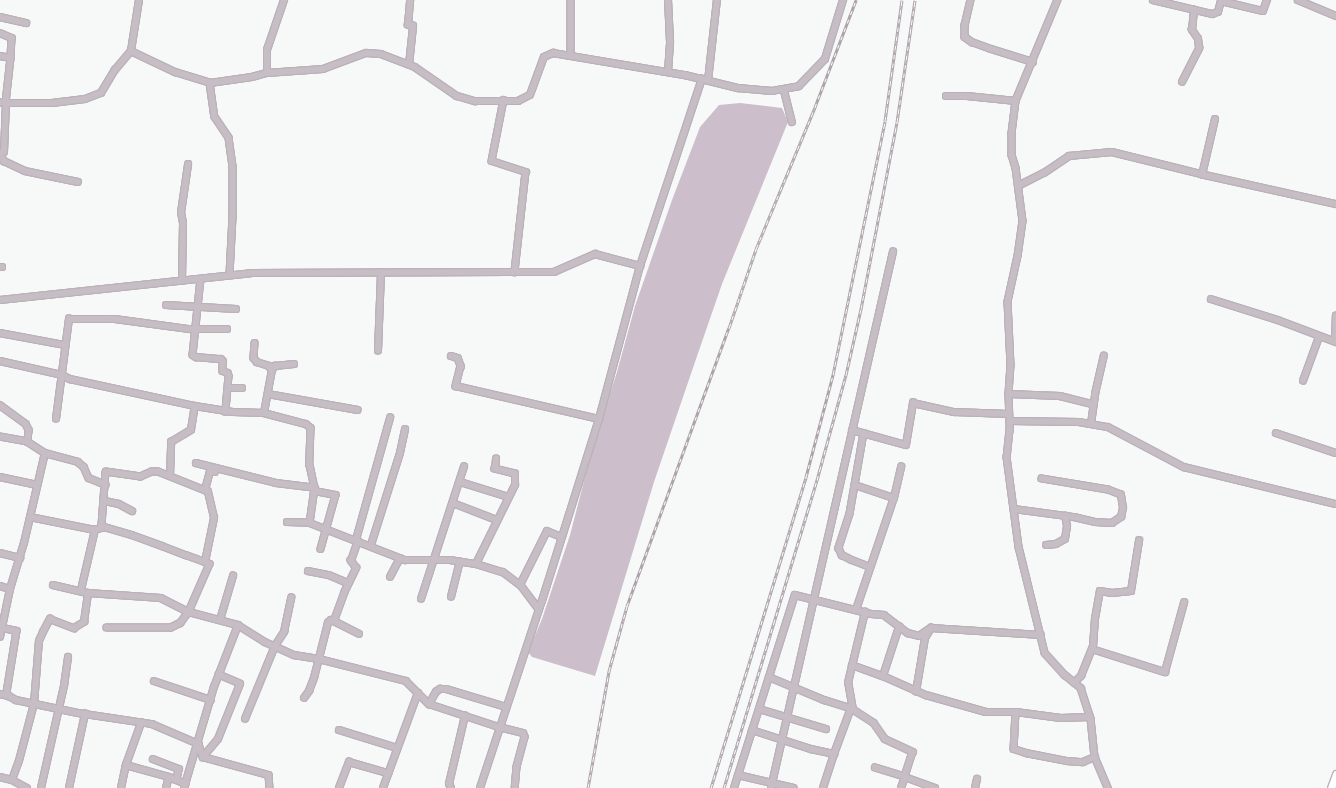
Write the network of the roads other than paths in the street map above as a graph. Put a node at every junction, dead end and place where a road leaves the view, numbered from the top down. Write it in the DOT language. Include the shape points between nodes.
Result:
graph roads {
  1 [pos="139,0"];
  2 [pos="284,0"];
  3 [pos="410,0"];
  4 [pos="571,0"];
  5 [pos="668,0"];
  6 [pos="717,0"];
  7 [pos="843,0"];
  8 [pos="971,0"];
  9 [pos="1058,0"];
  10 [pos="1153,0"];
  11 [pos="1267,0"];
  12 [pos="1298,0"];
  13 [pos="1194,10"];
  14 [pos="1336,16"];
  15 [pos="0,17"];
  16 [pos="26,23"];
  17 [pos="0,33"];
  18 [pos="131,51"];
  19 [pos="0,56"];
  20 [pos="572,56"];
  21 [pos="11,58"];
  22 [pos="1033,62"];
  23 [pos="409,65"];
  24 [pos="668,72"];
  25 [pos="267,73"];
  26 [pos="702,79"];
  27 [pos="708,81"];
  28 [pos="1182,82"];
  29 [pos="210,83"];
  30 [pos="784,89"];
  31 [pos="946,96"];
  32 [pos="504,100"];
  33 [pos="1016,101"];
  34 [pos="3,103"];
  35 [pos="1215,120"];
  36 [pos="792,122"];
  37 [pos="0,154"];
  38 [pos="188,165"];
  39 [pos="1202,175"];
  40 [pos="78,182"];
  41 [pos="1018,186"];
  42 [pos="1336,204"];
  43 [pos="892,252"];
  44 [pos="640,266"];
  45 [pos="515,272"];
  46 [pos="381,273"];
  47 [pos="230,275"];
  48 [pos="201,279"];
  49 [pos="182,281"];
  50 [pos="1211,299"];
  51 [pos="0,300"];
  52 [pos="166,305"];
  53 [pos="198,308"];
  54 [pos="236,309"];
  55 [pos="1336,316"];
  56 [pos="197,328"];
  57 [pos="228,329"];
  58 [pos="0,333"];
  59 [pos="1320,337"];
  60 [pos="1335,342"];
  61 [pos="255,343"];
  62 [pos="66,345"];
  63 [pos="378,351"];
  64 [pos="451,356"];
  65 [pos="1104,356"];
  66 [pos="0,361"];
  67 [pos="294,364"];
  68 [pos="272,370"];
  69 [pos="62,375"];
  70 [pos="1303,381"];
  71 [pos="228,388"];
  72 [pos="242,388"];
  73 [pos="268,394"];
  74 [pos="1009,394"];
  75 [pos="1093,404"];
  76 [pos="0,405"];
  77 [pos="195,406"];
  78 [pos="358,410"];
  79 [pos="226,412"];
  80 [pos="264,413"];
  81 [pos="1010,414"];
  82 [pos="390,418"];
  83 [pos="56,419"];
  84 [pos="599,419"];
  85 [pos="1010,421"];
  86 [pos="1091,424"];
  87 [pos="405,430"];
  88 [pos="852,430"];
  89 [pos="864,433"];
  90 [pos="1276,433"];
  91 [pos="0,437"];
  92 [pos="28,442"];
  93 [pos="45,453"];
  94 [pos="1336,453"];
  95 [pos="496,459"];
  96 [pos="196,463"];
  97 [pos="464,467"];
  98 [pos="901,467"];
  99 [pos="217,468"];
  100 [pos="170,476"];
  101 [pos="0,477"];
  102 [pos="1042,479"];
  103 [pos="460,482"];
  104 [pos="855,484"];
  105 [pos="38,485"];
  106 [pos="106,485"];
  107 [pos="315,489"];
  108 [pos="205,490"];
  109 [pos="509,497"];
  110 [pos="894,498"];
  111 [pos="105,501"];
  112 [pos="453,503"];
  113 [pos="1336,504"];
  114 [pos="1014,509"];
  115 [pos="132,510"];
  116 [pos="1065,516"];
  117 [pos="30,517"];
  118 [pos="497,520"];
  119 [pos="287,522"];
  120 [pos="310,523"];
  121 [pos="104,527"];
  122 [pos="95,530"];
  123 [pos="327,530"];
  124 [pos="562,537"];
  125 [pos="357,541"];
  126 [pos="1139,541"];
  127 [pos="370,545"];
  128 [pos="1046,545"];
  129 [pos="321,549"];
  130 [pos="0,553"];
  131 [pos="20,558"];
  132 [pos="400,558"];
  133 [pos="434,560"];
  134 [pos="206,562"];
  135 [pos="460,562"];
  136 [pos="476,564"];
  137 [pos="870,567"];
  138 [pos="308,571"];
  139 [pos="233,576"];
  140 [pos="390,577"];
  141 [pos="348,582"];
  142 [pos="53,585"];
  143 [pos="520,585"];
  144 [pos="0,586"];
  145 [pos="10,589"];
  146 [pos="81,590"];
  147 [pos="88,593"];
  148 [pos="451,597"];
  149 [pos="291,598"];
  150 [pos="421,599"];
  151 [pos="813,600"];
  152 [pos="1184,603"];
  153 [pos="539,610"];
  154 [pos="856,610"];
  155 [pos="189,612"];
  156 [pos="865,612"];
  157 [pos="220,620"];
  158 [pos="334,620"];
  159 [pos="238,625"];
  160 [pos="899,627"];
  161 [pos="3,628"];
  162 [pos="108,628"];
  163 [pos="931,628"];
  164 [pos="359,634"];
  165 [pos="1041,635"];
  166 [pos="0,637"];
  167 [pos="275,646"];
  168 [pos="1092,649"];
  169 [pos="68,656"];
  170 [pos="319,659"];
  171 [pos="852,665"];
  172 [pos="219,675"];
  173 [pos="883,676"];
  174 [pos="769,677"];
  175 [pos="154,681"];
  176 [pos="1074,682"];
  177 [pos="793,687"];
  178 [pos="916,692"];
  179 [pos="418,693"];
  180 [pos="0,694"];
  181 [pos="9,696"];
  182 [pos="304,698"];
  183 [pos="211,700"];
  184 [pos="34,704"];
  185 [pos="429,704"];
  186 [pos="506,707"];
  187 [pos="59,708"];
  188 [pos="759,709"];
  189 [pos="852,709"];
  190 [pos="1016,712"];
  191 [pos="85,714"];
  192 [pos="465,716"];
  193 [pos="1090,717"];
  194 [pos="786,718"];
  195 [pos="245,719"];
  196 [pos="141,723"];
  197 [pos="499,727"];
  198 [pos="826,729"];
  199 [pos="339,730"];
  200 [pos="752,730"];
  201 [pos="781,740"];
  202 [pos="199,744"];
  203 [pos="397,748"];
  204 [pos="834,754"];
  205 [pos="204,757"];
  206 [pos="1095,757"];
  207 [pos="153,759"];
  208 [pos="126,765"];
  209 [pos="875,768"];
  210 [pos="388,773"];
  211 [pos="1336,774"];
  212 [pos="738,775"];
  213 [pos="0,777"];
  214 [pos="169,777"];
  215 [pos="905,777"];
  216 [pos="977,779"];
  217 [pos="12,780"];
  218 [pos="177,780"];
  219 [pos="771,785"];
  220 [pos="185,786"];
  221 [pos="27,788"];
  222 [pos="41,788"];
  223 [pos="69,788"];
  224 [pos="121,788"];
  225 [pos="166,788"];
  226 [pos="270,788"];
  227 [pos="339,788"];
  228 [pos="383,788"];
  229 [pos="452,788"];
  230 [pos="480,788"];
  231 [pos="515,788"];
  232 [pos="734,788"];
  233 [pos="794,788"];
  234 [pos="823,788"];
  235 [pos="901,788"];
  236 [pos="935,788"];
  237 [pos="976,788"];
  238 [pos="1108,788"];
  239 [pos="1331,788"];
  1 -- 18 [label="street"];
  2 -- 25 [label="street" via="267,50"];
  3 -- 23 [label="street" via="408,25 413,26"];
  4 -- 20 [label="street"];
  5 -- 24 [label="street"];
  6 -- 27 [label="street"];
  7 -- 30 [label="street" via="825,59 799,86"];
  8 -- 22 [label="street" via="965,37 991,49"];
  9 -- 22 [label="street"];
  10 -- 13 [label="street"];
  11 -- 13 [label="street" via="1263,11 1221,1 1218,12 1212,14"];
  12 -- 14 [label="street"];
  13 -- 28 [label="street" via="1192,30 1198,39 1198,48"];
  15 -- 16 [label="street"];
  17 -- 21 [label="street" via="12,38"];
  18 -- 29 [label="street" via="175,72"];
  18 -- 34 [label="street" via="115,70 102,92 85,99 52,103"];
  19 -- 21 [label="street"];
  20 -- 24 [label="street"];
  20 -- 32 [label="street" via="553,53 544,57 530,95 518,101"];
  21 -- 34 [label="street"];
  22 -- 33 [label="street"];
  23 -- 25 [label="street" via="381,54 366,53 323,69"];
  23 -- 32 [label="street" via="416,67 458,96 475,101"];
  24 -- 26 [label="street"];
  25 -- 29 [label="street"];
  26 -- 27 [label="street"];
  26 -- 44 [label="street"];
  27 -- 30 [label="street" via="738,88 772,91"];
  29 -- 47 [label="street" via="215,117 229,138 233,166"];
  30 -- 36 [label="street"];
  31 -- 33 [label="street"];
  32 -- 45 [label="street" via="492,161 526,172"];
  33 -- 41 [label="street" via="1012,155"];
  34 -- 37 [label="street" via="4,152"];
  35 -- 39 [label="street"];
  37 -- 40 [label="street" via="4,161 25,171"];
  38 -- 49 [label="street" via="181,214"];
  39 -- 41 [label="street" via="1112,152 1069,156"];
  39 -- 42 [label="street"];
  41 -- 74 [label="street" via="1023,221 1008,302 1011,365"];
  43 -- 88 [label="street"];
  44 -- 45 [label="street" via="595,254 554,272"];
  44 -- 84 [label="street"];
  45 -- 46 [label="street"];
  46 -- 47 [label="street"];
  46 -- 63 [label="street"];
  47 -- 48 [label="street"];
  48 -- 49 [label="street"];
  48 -- 53 [label="street"];
  49 -- 51 [label="street"];
  50 -- 59 [label="street" via="1278,320"];
  52 -- 53 [label="street"];
  53 -- 54 [label="street"];
  53 -- 56 [label="street"];
  55 -- 60 [label="street"];
  56 -- 57 [label="street"];
  56 -- 62 [label="street" via="115,318 69,319"];
  56 -- 71 [label="street" via="193,345 194,357 221,359 223,372 229,376"];
  58 -- 62 [label="street"];
  59 -- 60 [label="street"];
  59 -- 70 [label="street"];
  61 -- 68 [label="street" via="254,358"];
  62 -- 69 [label="street"];
  64 -- 84 [label="street" via="458,358 461,366 456,386"];
  65 -- 75 [label="street"];
  66 -- 69 [label="street"];
  67 -- 68 [label="street" via="275,366"];
  68 -- 73 [label="street"];
  69 -- 77 [label="street" via="70,379"];
  69 -- 83 [label="street"];
  71 -- 72 [label="street"];
  71 -- 79 [label="street"];
  73 -- 78 [label="street"];
  73 -- 80 [label="street"];
  74 -- 75 [label="street" via="1060,396"];
  74 -- 81 [label="street"];
  75 -- 86 [label="street"];
  76 -- 92 [label="street" via="29,427"];
  77 -- 79 [label="street"];
  77 -- 100 [label="street" via="191,430 172,442"];
  79 -- 80 [label="street"];
  80 -- 107 [label="street" via="306,424 311,428 310,465"];
  81 -- 85 [label="street"];
  81 -- 89 [label="street" via="954,412 913,403 906,445"];
  82 -- 125 [label="street"];
  84 -- 124 [label="street"];
  85 -- 86 [label="street"];
  85 -- 114 [label="street" via="1007,457"];
  86 -- 113 [label="street" via="1108,427 1184,467"];
  87 -- 127 [label="street"];
  88 -- 89 [label="street"];
  88 -- 151 [label="street"];
  89 -- 104 [label="street"];
  90 -- 94 [label="street"];
  91 -- 92 [label="street"];
  92 -- 93 [label="street"];
  93 -- 105 [label="street"];
  93 -- 106 [label="street" via="78,462 84,467 89,478"];
  95 -- 109 [label="street" via="495,469 516,476"];
  96 -- 99 [label="street"];
  97 -- 103 [label="street"];
  98 -- 110 [label="street"];
  99 -- 107 [label="street" via="276,483"];
  99 -- 108 [label="street" via="216,472 210,471"];
  100 -- 106 [label="street" via="152,472 136,477 106,472"];
  100 -- 108 [label="street"];
  101 -- 105 [label="street"];
  102 -- 116 [label="street" via="1079,484 1120,495 1123,508 1121,517 1112,524"];
  103 -- 109 [label="street"];
  103 -- 112 [label="street"];
  104 -- 110 [label="street"];
  104 -- 137 [label="street" via="850,514 839,548 842,554"];
  105 -- 117 [label="street"];
  106 -- 111 [label="street"];
  107 -- 120 [label="street"];
  107 -- 123 [label="street" via="336,495"];
  108 -- 134 [label="street" via="208,492 214,518"];
  109 -- 118 [label="street"];
  110 -- 137 [label="street"];
  111 -- 115 [label="street"];
  111 -- 121 [label="street" via="102,525"];
  112 -- 118 [label="street"];
  112 -- 133 [label="street"];
  114 -- 116 [label="street"];
  114 -- 165 [label="street" via="1019,547"];
  116 -- 128 [label="street" via="1065,539 1056,544"];
  117 -- 122 [label="street"];
  117 -- 131 [label="street"];
  118 -- 136 [label="street"];
  119 -- 120 [label="street"];
  120 -- 123 [label="street"];
  121 -- 122 [label="street"];
  121 -- 134 [label="street"];
  122 -- 146 [label="street"];
  123 -- 125 [label="street"];
  123 -- 129 [label="street"];
  124 -- 143 [label="street" via="547,531"];
  124 -- 153 [label="street"];
  125 -- 127 [label="street"];
  125 -- 141 [label="street" via="351,560 356,568"];
  126 -- 168 [label="street" via="1131,591 1100,591"];
  127 -- 132 [label="street"];
  130 -- 131 [label="street"];
  131 -- 145 [label="street"];
  132 -- 133 [label="street"];
  132 -- 140 [label="street"];
  133 -- 135 [label="street"];
  133 -- 150 [label="street"];
  134 -- 155 [label="street" via="210,564"];
  135 -- 136 [label="street"];
  135 -- 148 [label="street"];
  136 -- 143 [label="street" via="503,572"];
  137 -- 154 [label="street"];
  138 -- 141 [label="street"];
  139 -- 157 [label="street"];
  141 -- 158 [label="street"];
  142 -- 146 [label="street"];
  143 -- 153 [label="street"];
  144 -- 145 [label="street"];
  145 -- 161 [label="street"];
  146 -- 147 [label="street"];
  147 -- 155 [label="street" via="158,598"];
  147 -- 184 [label="street" via="84,622 74,628 50,619 43,632 39,641"];
  149 -- 167 [label="street" via="284,632"];
  151 -- 154 [label="street"];
  151 -- 174 [label="street" via="795,595"];
  151 -- 177 [label="street"];
  152 -- 168 [label="street" via="1165,672"];
  153 -- 186 [label="street"];
  154 -- 156 [label="street"];
  155 -- 157 [label="street"];
  155 -- 162 [label="street" via="181,623 171,628"];
  156 -- 160 [label="street" via="884,615"];
  156 -- 171 [label="street"];
  157 -- 159 [label="street"];
  158 -- 164 [label="street"];
  158 -- 170 [label="street" via="328,623"];
  159 -- 167 [label="street"];
  159 -- 172 [label="street"];
  160 -- 163 [label="street" via="919,636"];
  160 -- 173 [label="street"];
  161 -- 166 [label="street"];
  161 -- 181 [label="street" via="17,631 7,693"];
  163 -- 165 [label="street"];
  163 -- 178 [label="street" via="925,638"];
  165 -- 176 [label="street" via="1045,653 1065,676"];
  167 -- 170 [label="street" via="298,656"];
  167 -- 195 [label="street"];
  168 -- 176 [label="street" via="1080,676"];
  169 -- 187 [label="street"];
  170 -- 179 [label="street" via="406,681"];
  170 -- 182 [label="street" via="309,691"];
  171 -- 173 [label="street"];
  171 -- 189 [label="street" via="848,682"];
  172 -- 183 [label="street"];
  172 -- 205 [label="street" via="240,684 218,739"];
  173 -- 178 [label="street"];
  174 -- 177 [label="street"];
  174 -- 188 [label="street"];
  175 -- 183 [label="street"];
  176 -- 193 [label="street" via="1081,688"];
  177 -- 189 [label="street"];
  177 -- 194 [label="street"];
  178 -- 190 [label="street" via="986,712"];
  179 -- 185 [label="street"];
  179 -- 203 [label="street"];
  180 -- 181 [label="street"];
  181 -- 184 [label="street"];
  183 -- 202 [label="street"];
  184 -- 187 [label="street"];
  184 -- 217 [label="street"];
  185 -- 186 [label="street" via="436,692 446,689"];
  185 -- 192 [label="street"];
  186 -- 197 [label="street"];
  187 -- 191 [label="street"];
  187 -- 222 [label="street"];
  188 -- 194 [label="street"];
  188 -- 200 [label="street"];
  189 -- 204 [label="street"];
  189 -- 215 [label="street" via="874,723 885,739 913,752"];
  190 -- 193 [label="street" via="1055,717"];
  190 -- 206 [label="street" via="1014,749 1067,761 1083,762"];
  191 -- 196 [label="street"];
  191 -- 223 [label="street"];
  192 -- 197 [label="street"];
  192 -- 229 [label="street" via="449,784"];
  193 -- 206 [label="street"];
  194 -- 198 [label="street"];
  194 -- 201 [label="street"];
  196 -- 202 [label="street" via="152,724"];
  196 -- 208 [label="street"];
  197 -- 230 [label="street"];
  197 -- 231 [label="street" via="523,733 525,737"];
  199 -- 203 [label="street"];
  200 -- 201 [label="street"];
  200 -- 212 [label="street"];
  201 -- 204 [label="street"];
  201 -- 219 [label="street"];
  202 -- 205 [label="street"];
  202 -- 220 [label="street"];
  203 -- 210 [label="street"];
  204 -- 234 [label="street"];
  205 -- 226 [label="street" via="268,775"];
  206 -- 238 [label="street"];
  207 -- 218 [label="street" via="179,769"];
  208 -- 214 [label="street"];
  208 -- 224 [label="street"];
  209 -- 215 [label="street"];
  210 -- 227 [label="street" via="349,762"];
  210 -- 228 [label="street"];
  211 -- 239 [label="main road"];
  212 -- 219 [label="street"];
  212 -- 232 [label="street"];
  213 -- 217 [label="street"];
  214 -- 218 [label="street"];
  214 -- 225 [label="street"];
  215 -- 235 [label="street"];
  215 -- 236 [label="street"];
  216 -- 237 [label="street"];
  217 -- 221 [label="street"];
  218 -- 220 [label="street"];
  219 -- 233 [label="street"];
}
